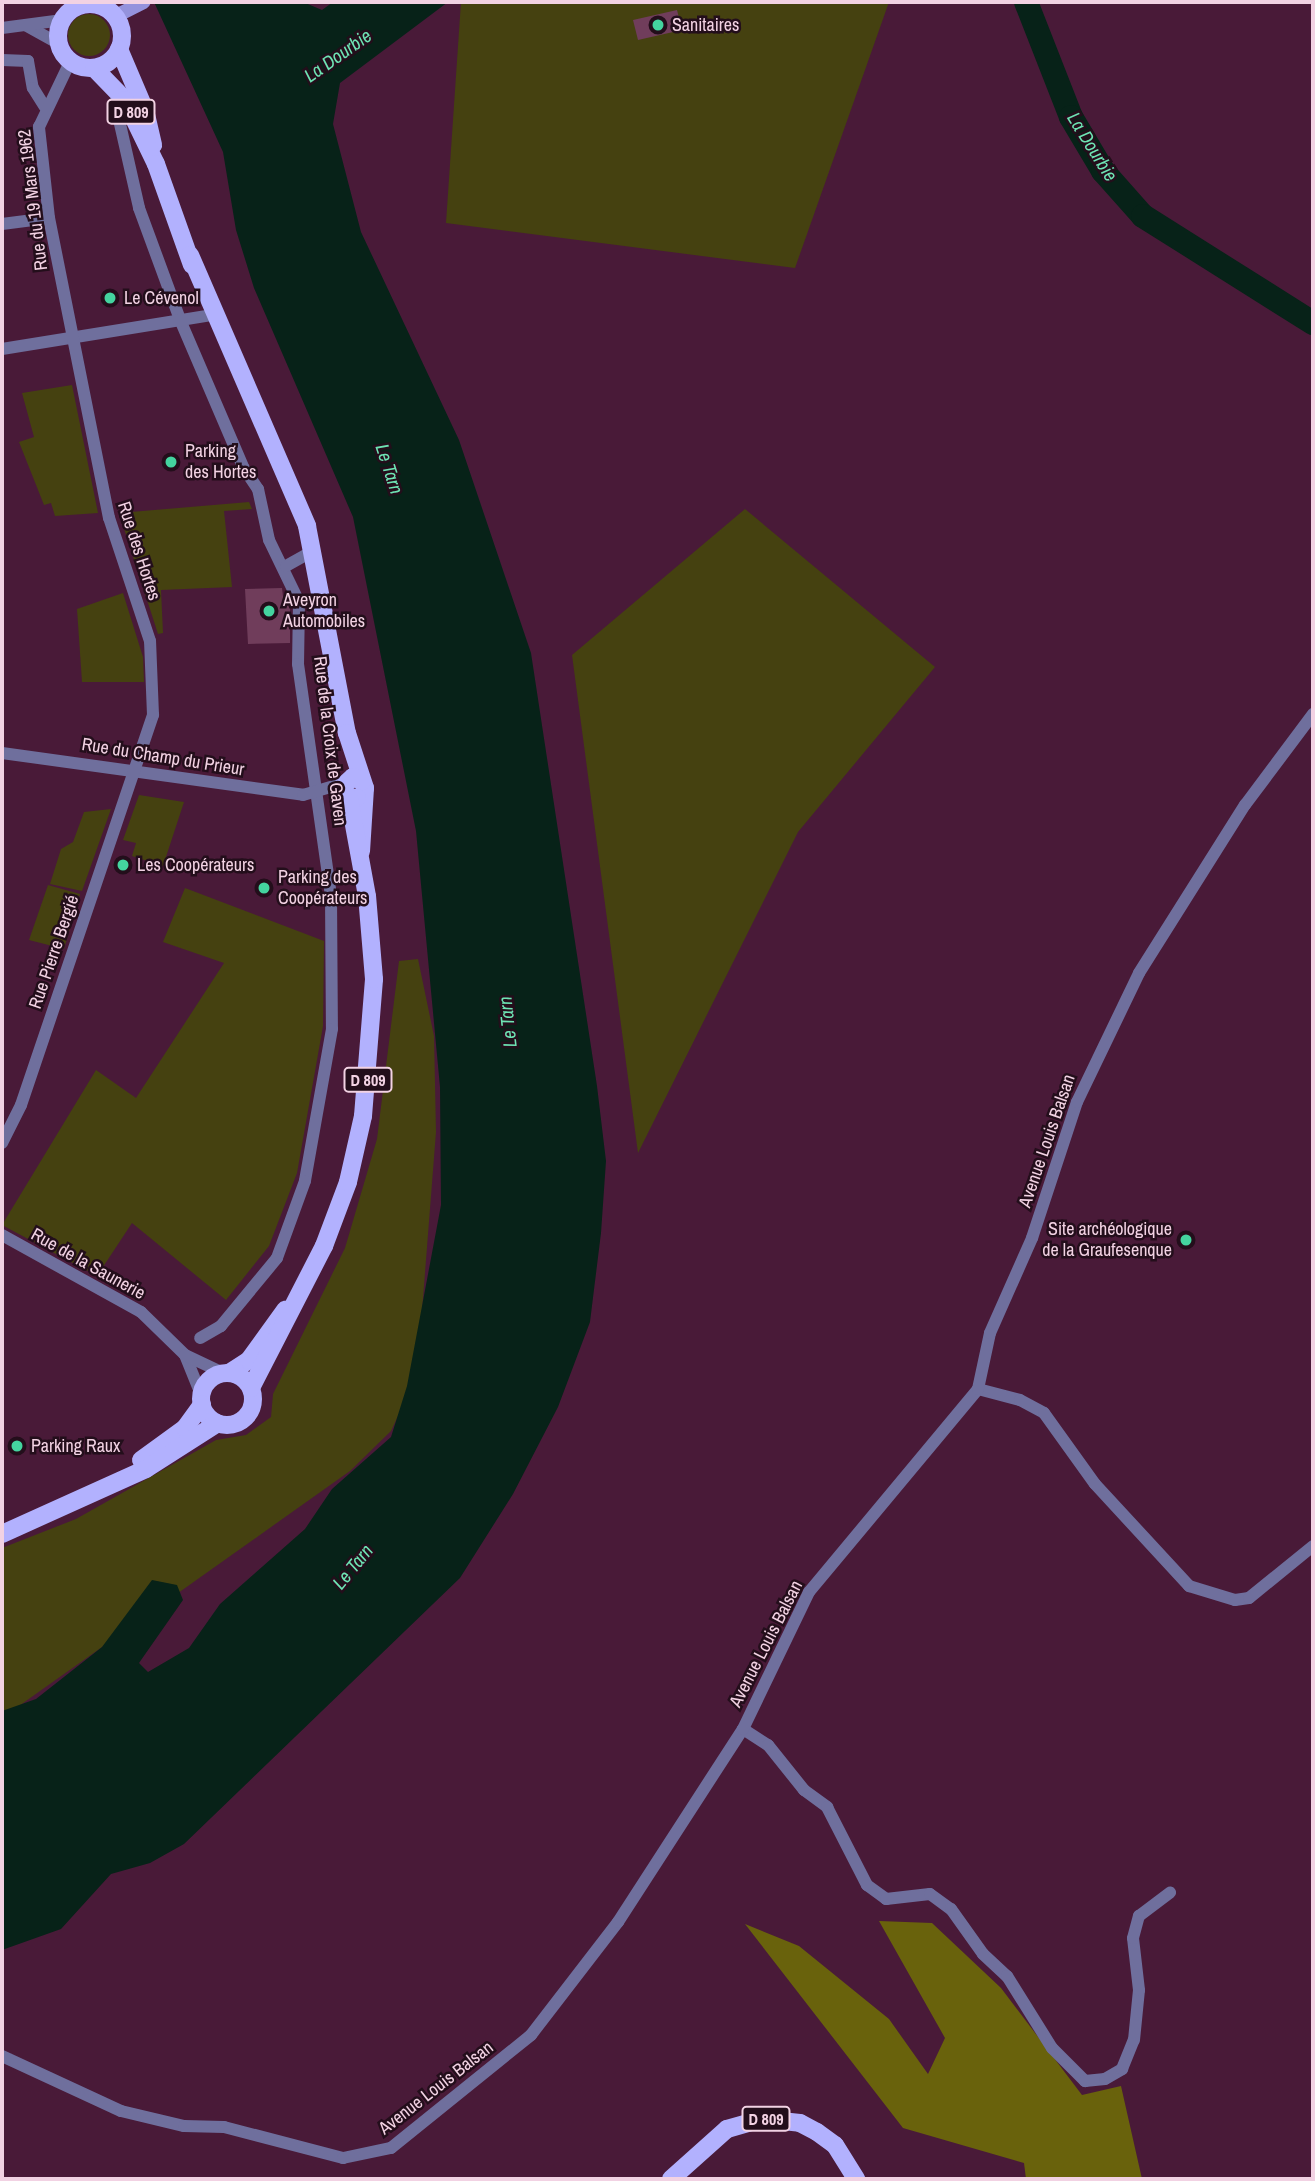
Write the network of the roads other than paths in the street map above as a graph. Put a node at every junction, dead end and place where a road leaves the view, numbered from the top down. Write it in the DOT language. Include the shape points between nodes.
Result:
graph roads {
  1 [pos="140,2"];
  2 [pos="98,3"];
  3 [pos="69,10"];
  4 [pos="116,16"];
  5 [pos="27,26"];
  6 [pos="2,28"];
  7 [pos="58,43"];
  8 [pos="119,50"];
  9 [pos="2,60"];
  10 [pos="70,62"];
  11 [pos="94,68"];
  12 [pos="115,102"];
  13 [pos="45,107"];
  14 [pos="156,164"];
  15 [pos="49,218"];
  16 [pos="2,224"];
  17 [pos="190,255"];
  18 [pos="211,315"];
  19 [pos="181,322"];
  20 [pos="71,340"];
  21 [pos="2,349"];
  22 [pos="247,385"];
  23 [pos="295,505"];
  24 [pos="306,555"];
  25 [pos="286,566"];
  26 [pos="321,595"];
  27 [pos="1313,714"];
  28 [pos="2,753"];
  29 [pos="135,771"];
  30 [pos="352,789"];
  31 [pos="319,792"];
  32 [pos="2,1143"];
  33 [pos="2,1236"];
  34 [pos="297,1298"];
  35 [pos="200,1338"];
  36 [pos="185,1355"];
  37 [pos="226,1373"];
  38 [pos="251,1388"];
  39 [pos="978,1389"];
  40 [pos="202,1401"];
  41 [pos="218,1423"];
  42 [pos="118,1479"];
  43 [pos="2,1534"];
  44 [pos="1313,1546"];
  45 [pos="743,1729"];
  46 [pos="1170,1893"];
  47 [pos="2,2056"];
  48 [pos="671,2179"];
  49 [pos="856,2179"];
  1 -- 4 [label="main road"];
  2 -- 3 [label="main road"];
  2 -- 4 [label="main road"];
  3 -- 5 [label="street"];
  3 -- 7 [label="main road"];
  4 -- 8 [label="main road" via="122,32"];
  5 -- 6 [label="street"];
  5 -- 7 [label="street"];
  7 -- 10 [label="main road"];
  8 -- 11 [label="main road"];
  8 -- 14 [label="main road, D 809" via="145,110"];
  9 -- 13 [label="street" via="28,61 33,88"];
  10 -- 11 [label="main road"];
  10 -- 13 [label="street, Rue du 19 Mars 1962"];
  11 -- 14 [label="main road, D 809" via="118,89"];
  12 -- 19 [label="street, Rue de la Croix de Gaven" via="139,208"];
  13 -- 15 [label="street, Rue du 19 Mars 1962" via="39,127"];
  14 -- 17 [label="main road, D 809"];
  15 -- 16 [label="street"];
  15 -- 20 [label="street, Rue du 19 Mars 1962"];
  17 -- 18 [label="main road, D 809"];
  17 -- 22 [label="main road, D 809"];
  18 -- 19 [label="street"];
  18 -- 22 [label="main road, D 809"];
  19 -- 20 [label="street"];
  19 -- 25 [label="street, Rue de la Croix de Gaven" via="243,467 258,489 269,540"];
  20 -- 21 [label="street"];
  20 -- 29 [label="street, Rue des Hortes" via="109,518 153,664 153,715"];
  22 -- 23 [label="main road, D 809"];
  23 -- 24 [label="main road, D 809"];
  23 -- 26 [label="main road, D 809" via="307,526"];
  24 -- 25 [label="street"];
  24 -- 26 [label="main road, D 809"];
  25 -- 31 [label="street, Rue de la Croix de Gaven" via="299,602 299,664"];
  26 -- 30 [label="main road, D 809" via="347,733"];
  27 -- 39 [label="street, Avenue Louis Balsan" via="1245,805 1139,972 1077,1102 1032,1238 990,1333"];
  28 -- 29 [label="street, Rue du Champ du Prieur"];
  29 -- 31 [label="street, Rue du Champ du Prieur" via="303,795"];
  29 -- 32 [label="street, Rue Pierre Bergié" via="21,1105"];
  30 -- 31 [label="street, Rue du Champ du Prieur"];
  30 -- 34 [label="main road, D 809" via="374,979 368,1083 348,1182"];
  31 -- 35 [label="street, Rue de la Croix de Gaven" via="333,932 332,1029 305,1181 277,1258 221,1326"];
  33 -- 36 [label="street, Rue de la Saunerie" via="141,1312"];
  34 -- 37 [label="main road, D 809" via="249,1360"];
  34 -- 38 [label="main road, D 809"];
  36 -- 37 [label="street, Rue de la Saunerie"];
  36 -- 40 [label="street, Rue de la Saunerie"];
  37 -- 38 [label="main road"];
  37 -- 40 [label="main road" via="208,1382"];
  38 -- 41 [label="main road" via="252,1405 243,1419"];
  39 -- 44 [label="street" via="1020,1400 1044,1413 1095,1484 1189,1586 1235,1600 1250,1598"];
  39 -- 45 [label="street, Avenue Louis Balsan" via="809,1592"];
  40 -- 41 [label="main road"];
  40 -- 42 [label="main road" via="185,1428"];
  41 -- 42 [label="main road" via="146,1469"];
  42 -- 43 [label="main road"];
  45 -- 46 [label="street" via="768,1745 804,1790 827,1807 867,1885 886,1899 930,1894 951,1909 983,1954 1007,1976 1052,2048 1085,2081 1105,2079 1122,2069 1134,2040 1139,1990 1133,1938 1139,1916"];
  45 -- 47 [label="street, Avenue Louis Balsan" via="564,1998 531,2035 390,2148 343,2158 224,2127 156,2122 78,2094"];
  48 -- 49 [label="main road, D 809" via="727,2129 763,2119 800,2123 817,2132 835,2145"];
}
